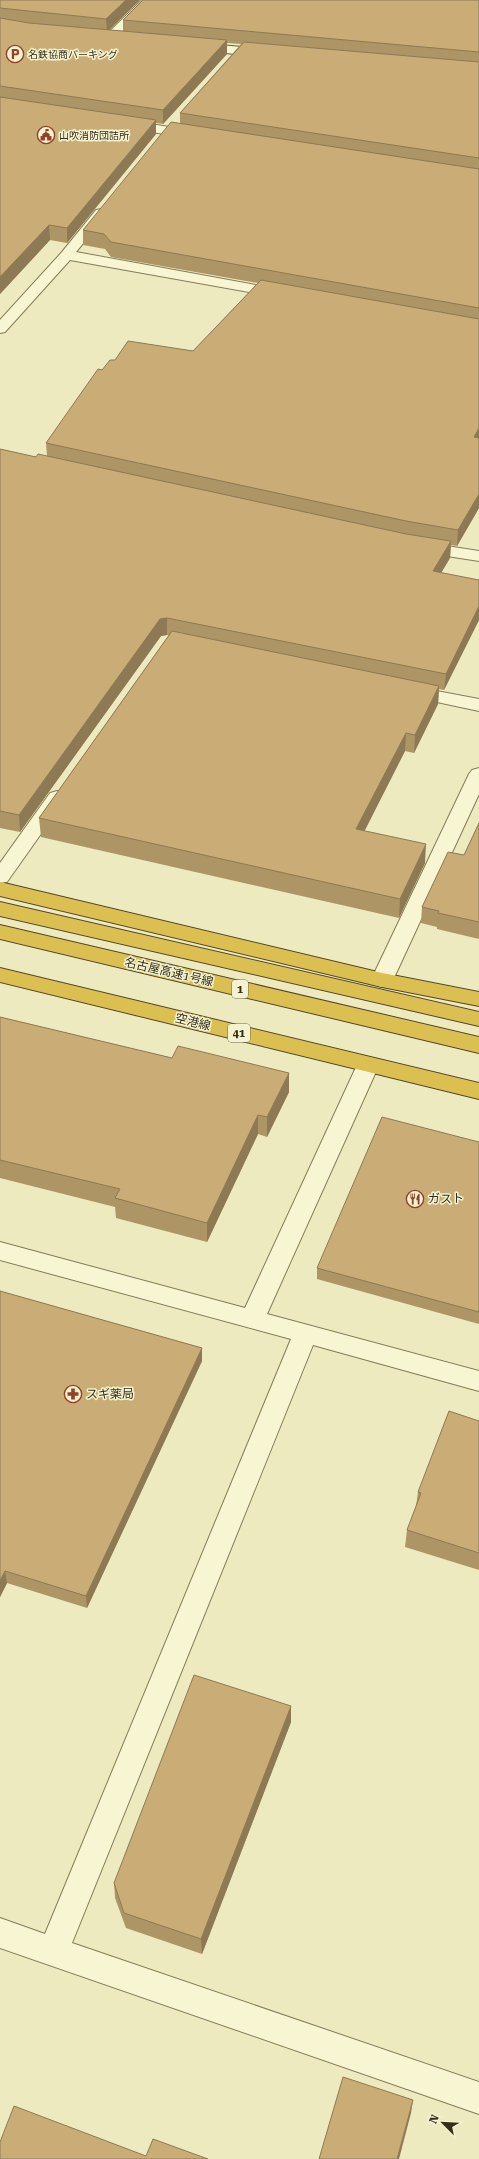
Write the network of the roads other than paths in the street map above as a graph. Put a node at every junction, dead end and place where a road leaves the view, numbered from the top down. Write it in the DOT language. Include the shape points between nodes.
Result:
graph roads {
  1 [pos="149,0"];
  2 [pos="96,37"];
  3 [pos="110,38"];
  4 [pos="125,40"];
  5 [pos="186,45"];
  6 [pos="239,51"];
  7 [pos="278,54"];
  8 [pos="229,62"];
  9 [pos="177,119"];
  10 [pos="114,122"];
  11 [pos="167,131"];
  12 [pos="206,137"];
  13 [pos="157,143"];
  14 [pos="107,205"];
  15 [pos="67,255"];
  16 [pos="300,297"];
  17 [pos="0,329"];
  18 [pos="405,544"];
  19 [pos="479,556"];
  20 [pos="393,688"];
  21 [pos="479,705"];
  22 [pos="479,774"];
  23 [pos="66,784"];
  24 [pos="0,877"];
  25 [pos="0,889"];
  26 [pos="0,909"];
  27 [pos="0,932"];
  28 [pos="0,975"];
  29 [pos="382,980"];
  30 [pos="479,999"];
  31 [pos="479,1019"];
  32 [pos="479,1045"];
  33 [pos="368,1065"];
  34 [pos="479,1091"];
  35 [pos="0,1251"];
  36 [pos="252,1320"];
  37 [pos="305,1334"];
  38 [pos="479,1381"];
  39 [pos="0,1933"];
  40 [pos="54,1952"];
  41 [pos="479,2098"];
  1 -- 3 [label="street"];
  2 -- 3 [label="street"];
  3 -- 4 [label="street"];
  5 -- 6 [label="street"];
  6 -- 7 [label="street"];
  6 -- 8 [label="street"];
  9 -- 11 [label="street"];
  10 -- 11 [label="street"];
  11 -- 12 [label="street"];
  11 -- 13 [label="street"];
  14 -- 15 [label="street"];
  15 -- 16 [label="street"];
  15 -- 17 [label="street"];
  18 -- 19 [label="street"];
  20 -- 21 [label="street"];
  22 -- 29 [label="street"];
  23 -- 24 [label="street"];
  25 -- 29 [label="highway"];
  26 -- 31 [label="highway, 名古屋高速1号線 / 1"];
  27 -- 32 [label="highway, 名古屋高速1号線 / 1"];
  28 -- 33 [label="highway, 空港線 / 41"];
  29 -- 30 [label="highway"];
  33 -- 34 [label="highway, 空港線 / 41"];
  33 -- 36 [label="street"];
  35 -- 36 [label="street"];
  36 -- 37 [label="street"];
  37 -- 38 [label="street"];
  37 -- 40 [label="street"];
  39 -- 40 [label="street"];
  40 -- 41 [label="street"];
}
